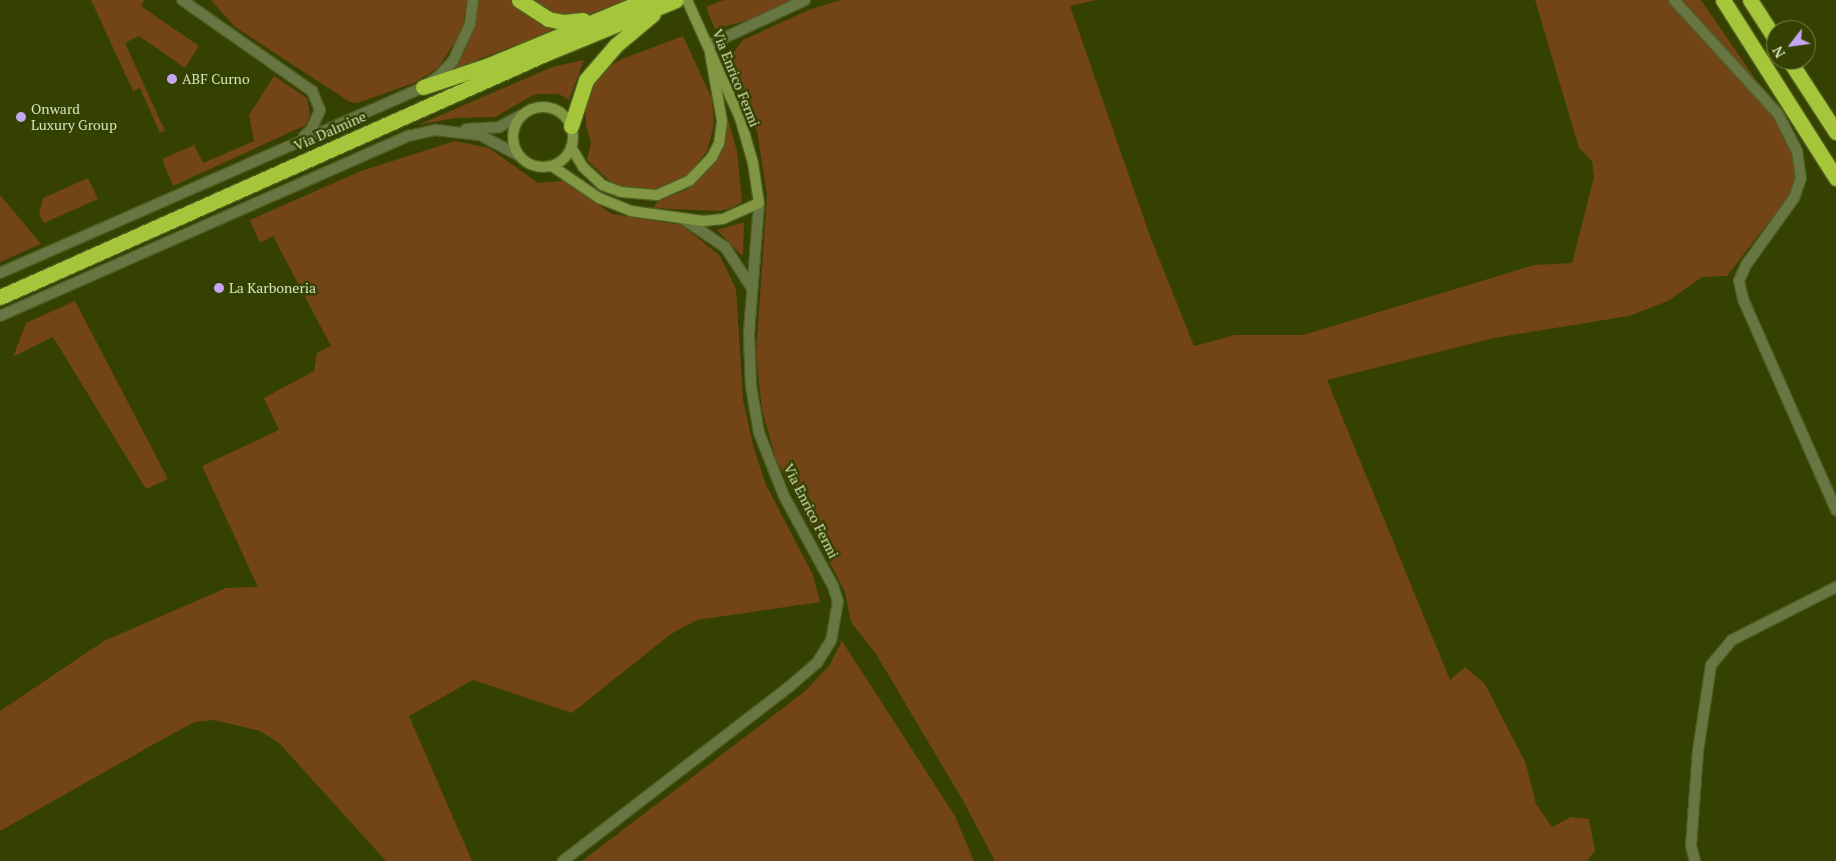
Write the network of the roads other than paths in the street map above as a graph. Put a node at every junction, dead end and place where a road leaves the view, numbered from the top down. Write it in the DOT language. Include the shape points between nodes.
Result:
graph roads {
  1 [pos="182,0"];
  2 [pos="473,0"];
  3 [pos="519,0"];
  4 [pos="687,0"];
  5 [pos="805,0"];
  6 [pos="1674,0"];
  7 [pos="1750,0"];
  8 [pos="671,2"];
  9 [pos="1724,2"];
  10 [pos="596,18"];
  11 [pos="1766,25"];
  12 [pos="709,45"];
  13 [pos="1796,70"];
  14 [pos="423,86"];
  15 [pos="523,114"];
  16 [pos="571,126"];
  17 [pos="453,131"];
  18 [pos="1836,132"];
  19 [pos="571,148"];
  20 [pos="281,149"];
  21 [pos="518,155"];
  22 [pos="552,166"];
  23 [pos="1836,178"];
  24 [pos="759,203"];
  25 [pos="681,218"];
  26 [pos="0,273"];
  27 [pos="752,288"];
  28 [pos="0,297"];
  29 [pos="0,316"];
  30 [pos="1836,510"];
  31 [pos="1836,587"];
  32 [pos="564,861"];
  33 [pos="1694,861"];
  1 -- 20 [label="street" via="312,92 320,110 308,133"];
  2 -- 14 [label="street" via="470,24 453,62"];
  3 -- 10 [label="highway" via="548,19 564,22"];
  4 -- 12 [label="street, Via Enrico Fermi"];
  5 -- 12 [label="street"];
  6 -- 30 [label="street" via="1778,114 1797,150 1801,178 1794,198 1746,265 1739,281 1743,299"];
  7 -- 11 [label="highway"];
  8 -- 10 [label="highway" via="639,3"];
  8 -- 16 [label="highway" via="616,45 586,80"];
  8 -- 28 [label="highway, Via Dalmine" via="530,61"];
  9 -- 23 [label="highway"];
  10 -- 14 [label="highway" via="488,65"];
  12 -- 19 [label="street" via="711,75 722,121 719,143 712,157 690,180 657,195 621,192 602,186 582,167"];
  12 -- 24 [label="street, Via Enrico Fermi" via="740,118"];
  13 -- 18 [label="highway"];
  14 -- 20 [label="street"];
  15 -- 16 [label="street" via="531,109 550,108 566,118"];
  15 -- 17 [label="street" via="499,127"];
  15 -- 21 [label="street" via="513,129"];
  16 -- 19 [label="street"];
  17 -- 21 [label="street" via="480,136"];
  17 -- 29 [label="street" via="430,131 409,136"];
  19 -- 22 [label="street" via="560,162"];
  20 -- 26 [label="street"];
  21 -- 22 [label="street" via="533,166"];
  22 -- 25 [label="street" via="614,205 631,211"];
  24 -- 25 [label="street" via="723,219"];
  24 -- 27 [label="street, Via Enrico Fermi"];
  25 -- 27 [label="street" via="725,247"];
  27 -- 32 [label="street, Via Enrico Fermi" via="749,334 751,386 760,433 784,496 833,586 838,602 831,641 817,663 789,687"];
  31 -- 33 [label="street" via="1732,640 1711,666 1698,751 1691,846"];
}
